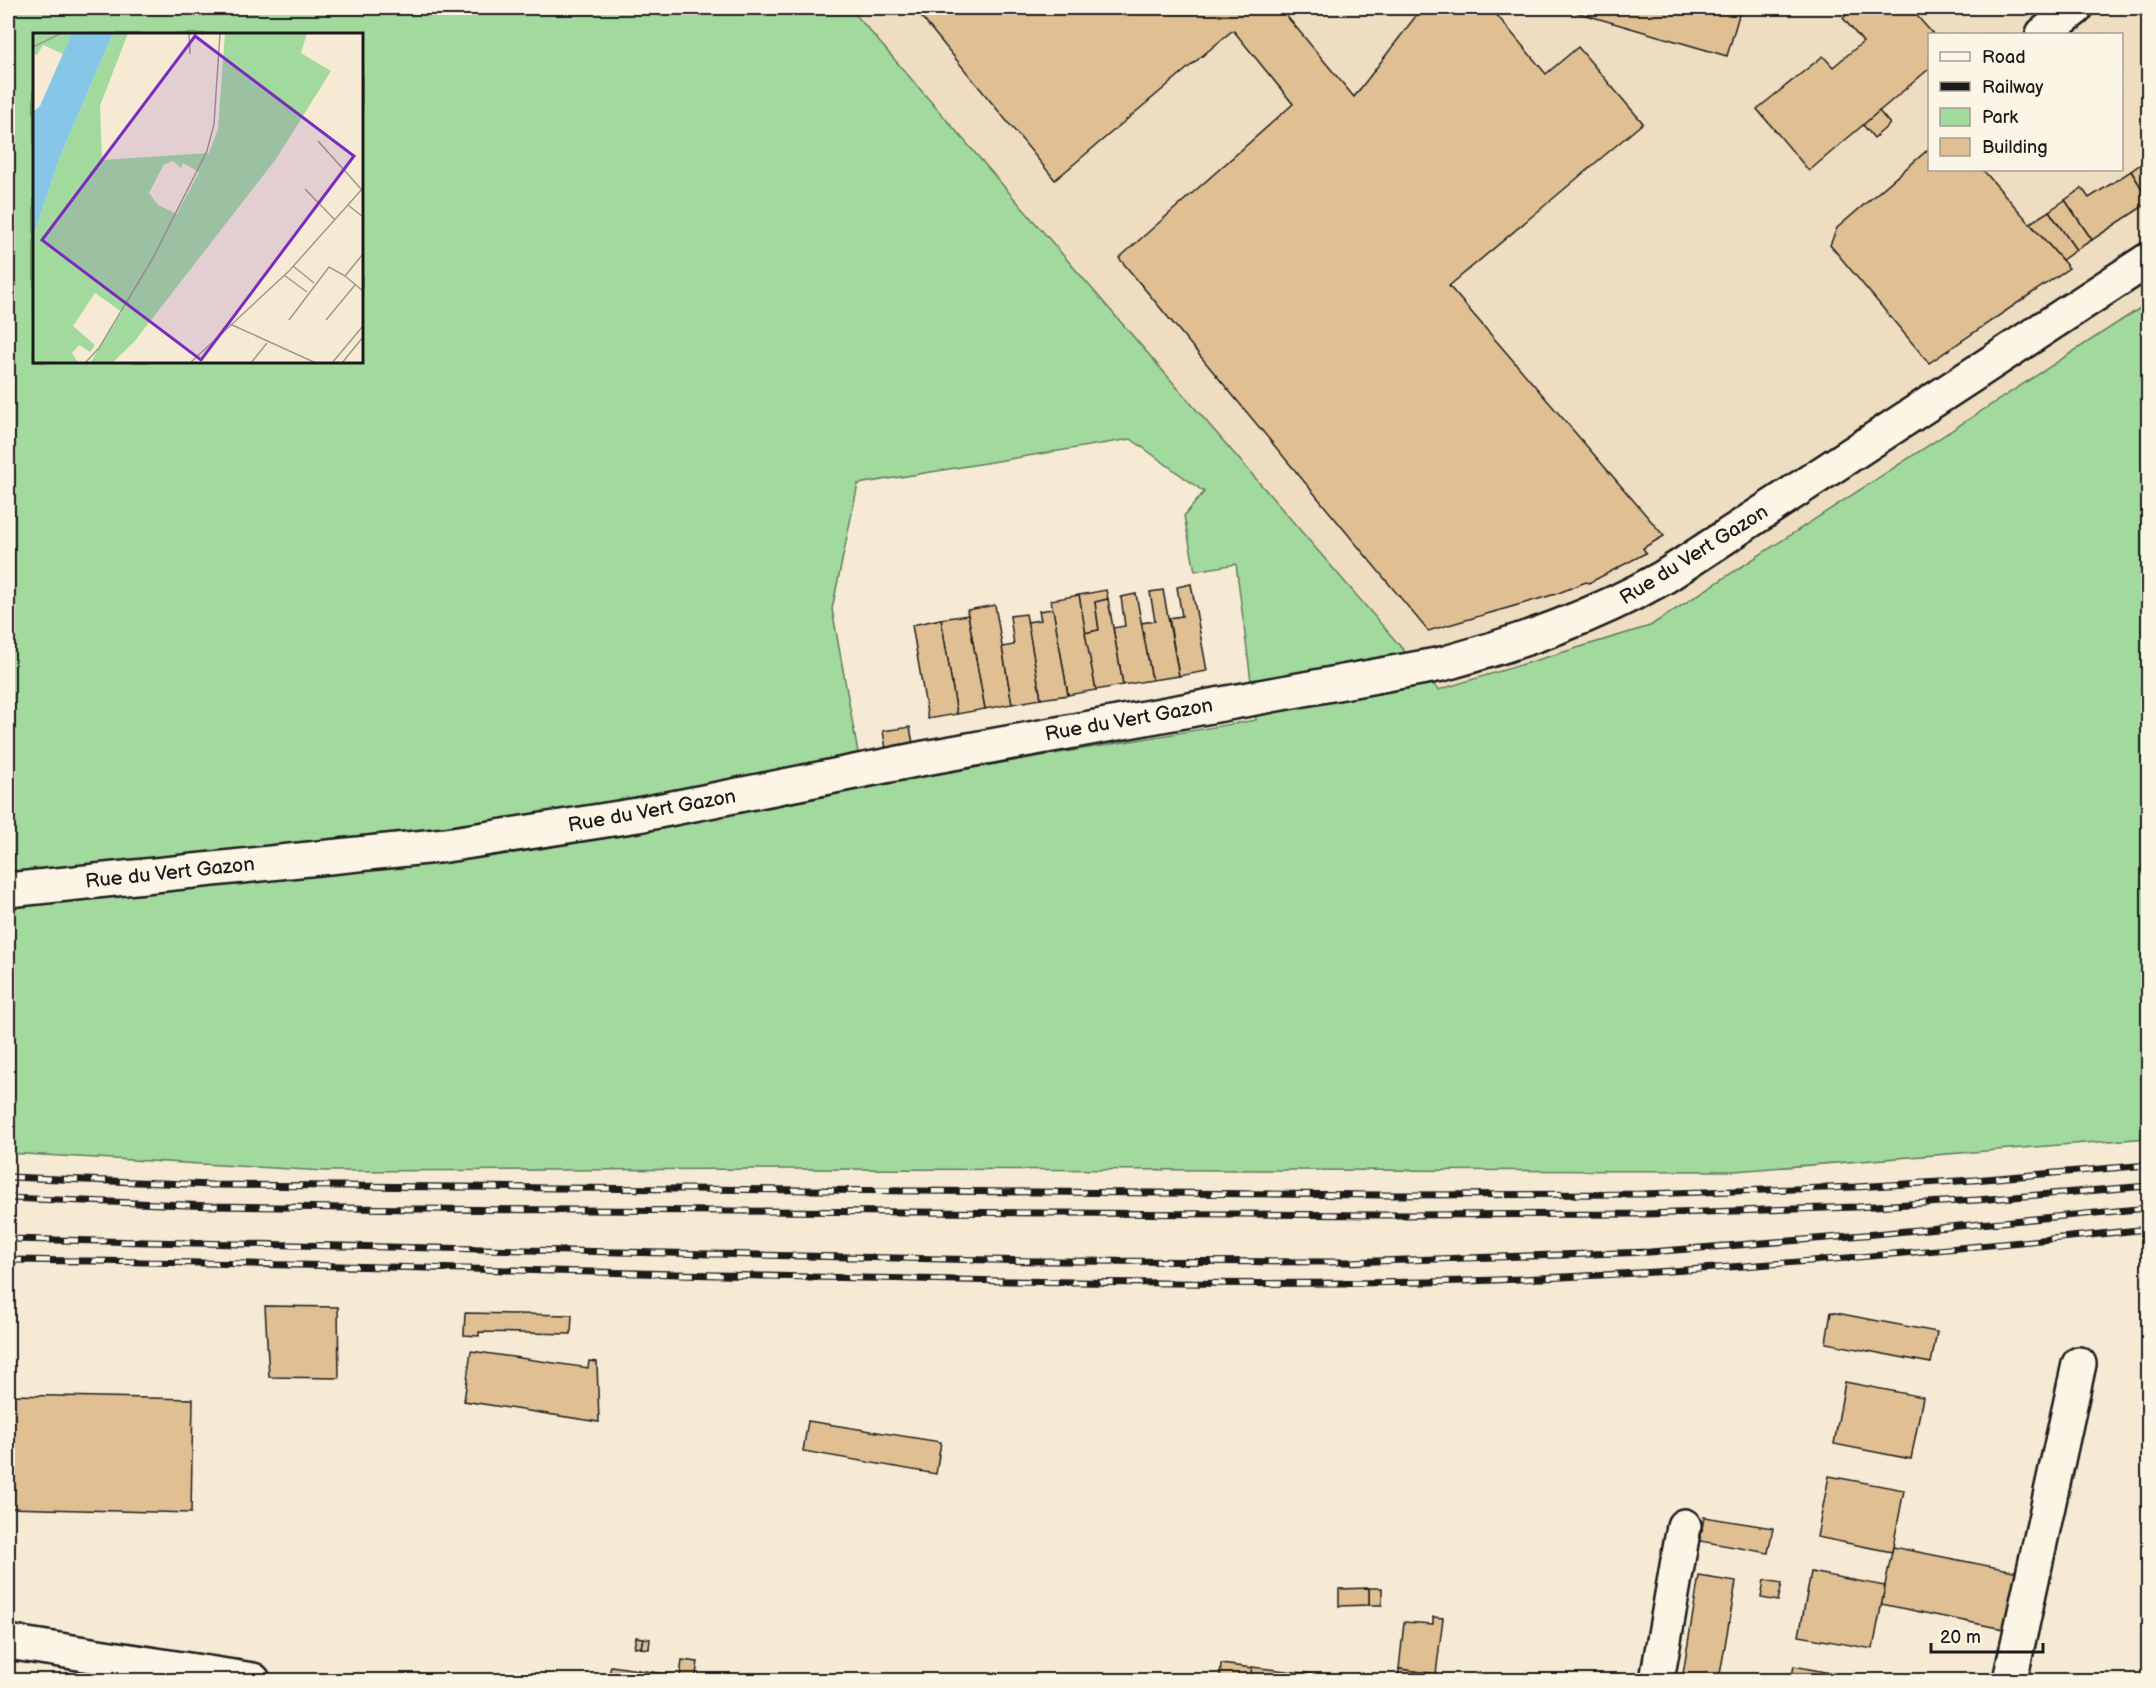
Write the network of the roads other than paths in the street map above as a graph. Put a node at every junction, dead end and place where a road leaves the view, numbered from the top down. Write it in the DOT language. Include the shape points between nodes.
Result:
graph roads {
  1 [pos="2076,8"];
  2 [pos="2044,33"];
  3 [pos="2148,260"];
  4 [pos="8,890"];
  5 [pos="2079,1364"];
  6 [pos="1684,1526"];
  7 [pos="8,1642"];
  8 [pos="253,1680"];
  9 [pos="1657,1680"];
  10 [pos="2010,1680"];
  1 -- 2 [label="street"];
  3 -- 4 [label="street, Rue du Vert Gazon" via="1664,577 1588,616 1476,654 1442,664 925,758 638,815 446,844"];
  5 -- 10 [label="street"];
  6 -- 9 [label="street"];
  7 -- 8 [label="street"];
}
